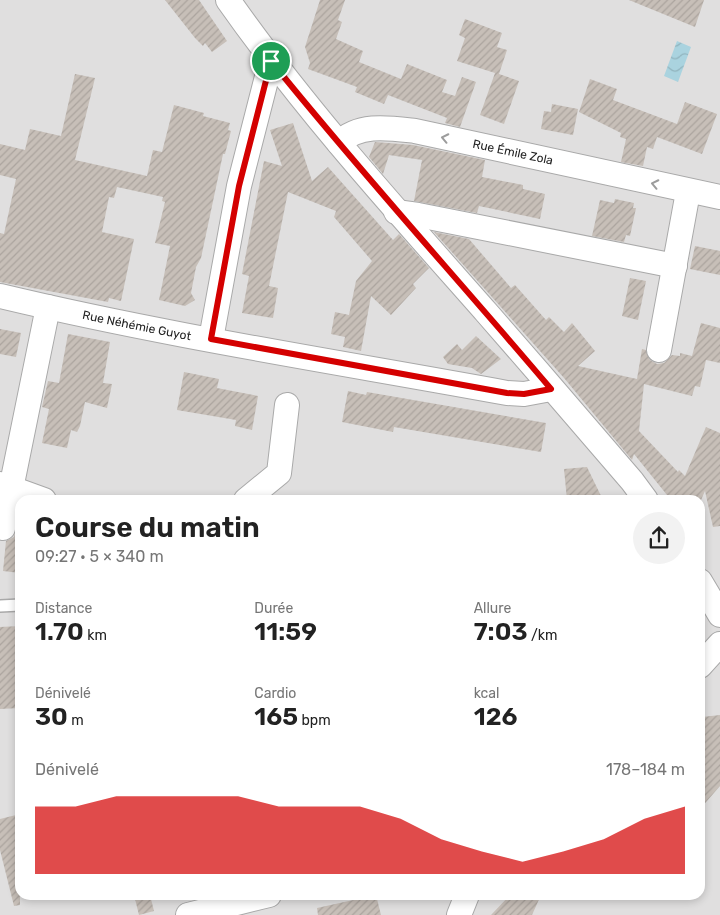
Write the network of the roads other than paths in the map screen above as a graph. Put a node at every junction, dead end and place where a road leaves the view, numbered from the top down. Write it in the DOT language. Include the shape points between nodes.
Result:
graph roads {
  1 [pos="228,0"];
  2 [pos="271,61"];
  3 [pos="339,142"];
  4 [pos="688,192"];
  5 [pos="720,197"];
  6 [pos="396,212"];
  7 [pos="675,266"];
  8 [pos="0,296"];
  9 [pos="48,307"];
  10 [pos="211,339"];
  11 [pos="659,350"];
  12 [pos="551,389"];
  13 [pos="287,405"];
  14 [pos="5,486"];
  15 [pos="30,495"];
  16 [pos="252,495"];
  17 [pos="642,495"];
  18 [pos="3,528"];
  19 [pos="705,589"];
  20 [pos="15,605"];
  21 [pos="0,606"];
  22 [pos="720,614"];
  23 [pos="720,644"];
  24 [pos="705,660"];
  25 [pos="249,900"];
  26 [pos="466,900"];
  27 [pos="188,915"];
  28 [pos="459,915"];
  1 -- 2 [label="street"];
  2 -- 3 [label="street"];
  2 -- 10 [label="street" via="239,186"];
  4 -- 3 [label="street, Rue Émile Zola, one-way" via="415,131 368,129 346,136"];
  3 -- 6 [label="street"];
  4 -- 5 [label="street, Rue Émile Zola"];
  4 -- 7 [label="street"];
  6 -- 7 [label="street"];
  6 -- 12 [label="street"];
  7 -- 11 [label="street"];
  8 -- 9 [label="street, Rue Néhémie Guyot"];
  9 -- 10 [label="street, Rue Néhémie Guyot"];
  9 -- 14 [label="street"];
  10 -- 12 [label="street, Rue Néhémie Guyot" via="507,393 524,394"];
  12 -- 17 [label="street"];
  13 -- 16 [label="street" via="279,473"];
  14 -- 15 [label="street"];
  14 -- 18 [label="street"];
  19 -- 22 [label="street"];
  20 -- 21 [label="lane"];
  23 -- 24 [label="street"];
  25 -- 27 [label="street"];
  26 -- 28 [label="street"];
}
